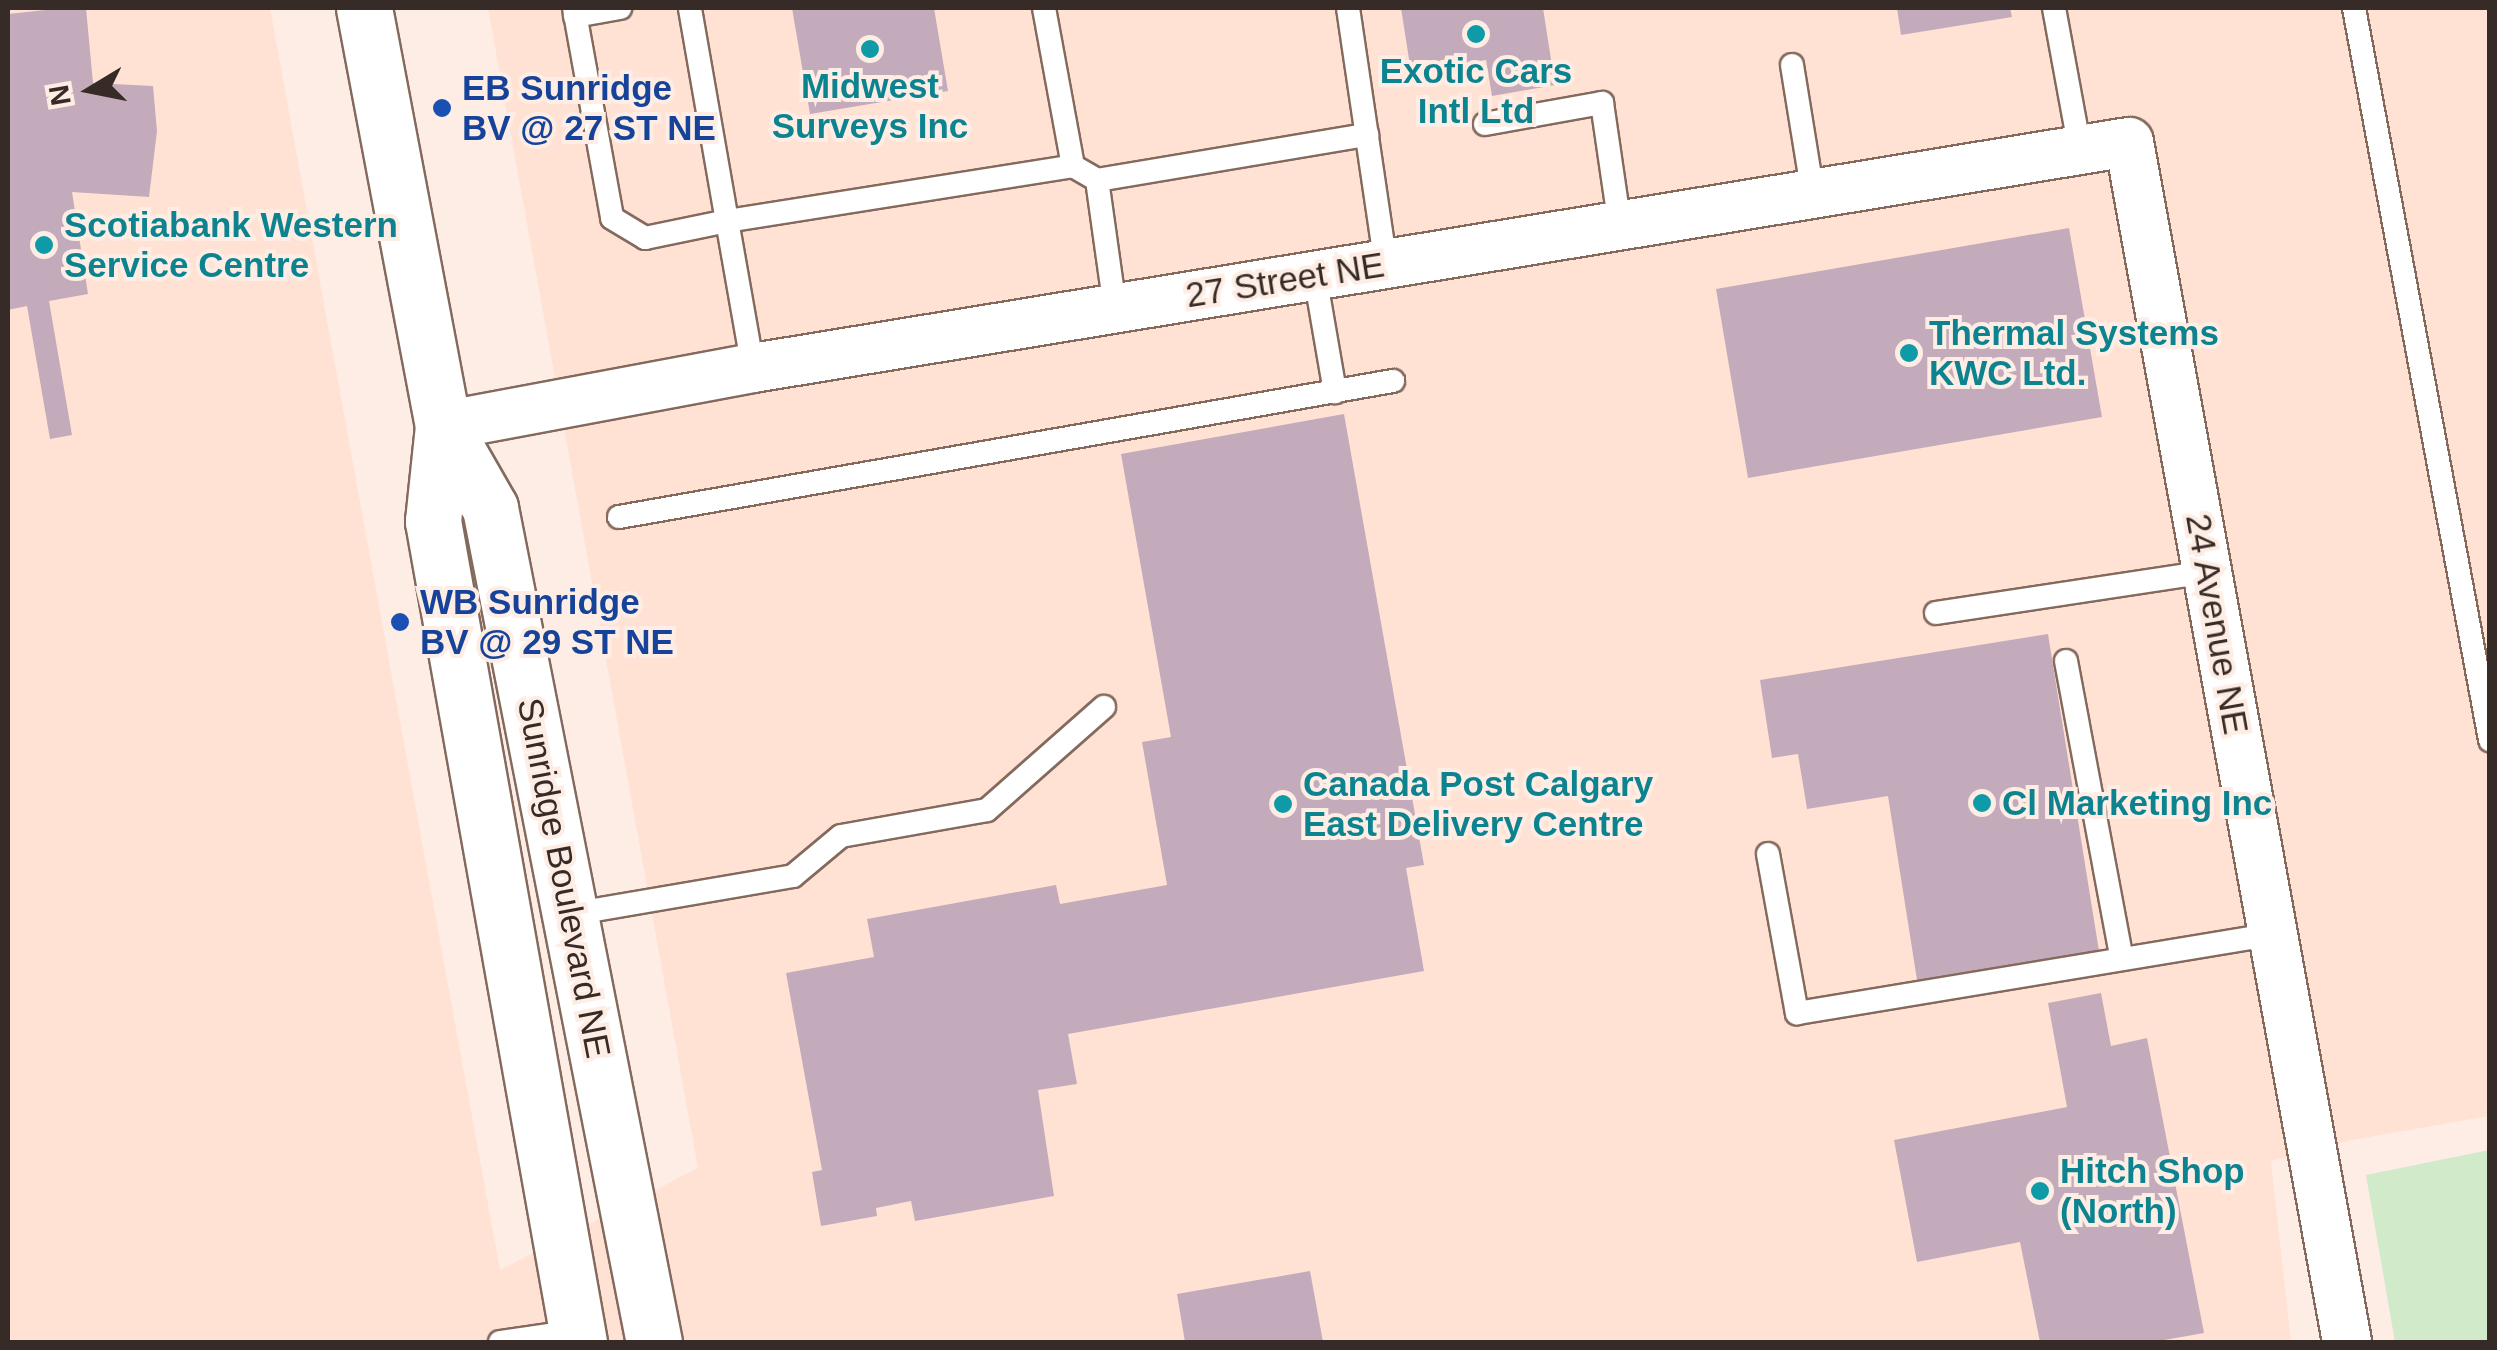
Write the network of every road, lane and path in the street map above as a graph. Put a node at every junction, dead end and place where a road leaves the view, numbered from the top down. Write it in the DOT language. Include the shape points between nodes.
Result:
graph roads {
  1 [pos="364,8"];
  2 [pos="620,8"];
  3 [pos="690,8"];
  4 [pos="1044,8"];
  5 [pos="1348,8"];
  6 [pos="2054,8"];
  7 [pos="2354,8"];
  8 [pos="574,12"];
  9 [pos="1792,64"];
  10 [pos="1486,124"];
  11 [pos="1367,135"];
  12 [pos="2129,142"];
  13 [pos="2080,150"];
  14 [pos="1074,166"];
  15 [pos="1097,180"];
  16 [pos="1813,194"];
  17 [pos="726,222"];
  18 [pos="1620,226"];
  19 [pos="1386,264"];
  20 [pos="1314,276"];
  21 [pos="1115,308"];
  22 [pos="753,368"];
  23 [pos="1394,381"];
  24 [pos="1335,392"];
  25 [pos="442,426"];
  26 [pos="619,517"];
  27 [pos="2207,572"];
  28 [pos="1936,613"];
  29 [pos="2066,661"];
  30 [pos="1104,707"];
  31 [pos="2490,740"];
  32 [pos="1768,854"];
  33 [pos="571,914"];
  34 [pos="2273,934"];
  35 [pos="2122,958"];
  36 [pos="578,1337"];
  37 [pos="500,1342"];
  38 [pos="654,1342"];
  39 [pos="2347,1342"];
  1 -- 25 [label="street, Sunridge Boulevard NE"];
  2 -- 8 [label="lane"];
  3 -- 17 [label="lane"];
  4 -- 14 [label="lane"];
  5 -- 11 [label="lane"];
  6 -- 13 [label="lane"];
  7 -- 31 [label="lane"];
  8 -- 17 [label="lane" via="612,218 645,238"];
  9 -- 16 [label="lane"];
  10 -- 18 [label="lane" via="1602,103"];
  11 -- 15 [label="lane"];
  11 -- 19 [label="lane"];
  12 -- 13 [label="street, 27 Street NE"];
  12 -- 27 [label="street, 24 Avenue NE"];
  13 -- 16 [label="street, 27 Street NE"];
  14 -- 15 [label="lane"];
  14 -- 17 [label="lane"];
  15 -- 21 [label="lane"];
  16 -- 18 [label="street, 27 Street NE"];
  17 -- 22 [label="lane"];
  18 -- 19 [label="street, 27 Street NE"];
  19 -- 20 [label="street, 27 Street NE"];
  20 -- 21 [label="street, 27 Street NE"];
  20 -- 24 [label="lane"];
  21 -- 22 [label="street, 27 Street NE"];
  22 -- 25 [label="street, 27 Street NE"];
  23 -- 24 [label="lane"];
  24 -- 26 [label="lane"];
  25 -- 33 [label="street, Sunridge Boulevard NE" via="490,508"];
  25 -- 36 [label="street, Sunridge Boulevard NE" via="433,520"];
  27 -- 28 [label="lane"];
  27 -- 34 [label="street, 24 Avenue NE"];
  29 -- 35 [label="lane"];
  30 -- 33 [label="lane" via="987,810 842,836 793,876"];
  32 -- 35 [label="lane" via="1797,1013"];
  33 -- 38 [label="street, Sunridge Boulevard NE"];
  34 -- 35 [label="lane"];
  34 -- 39 [label="street, 24 Avenue NE"];
  36 -- 37 [label="lane"];
}
